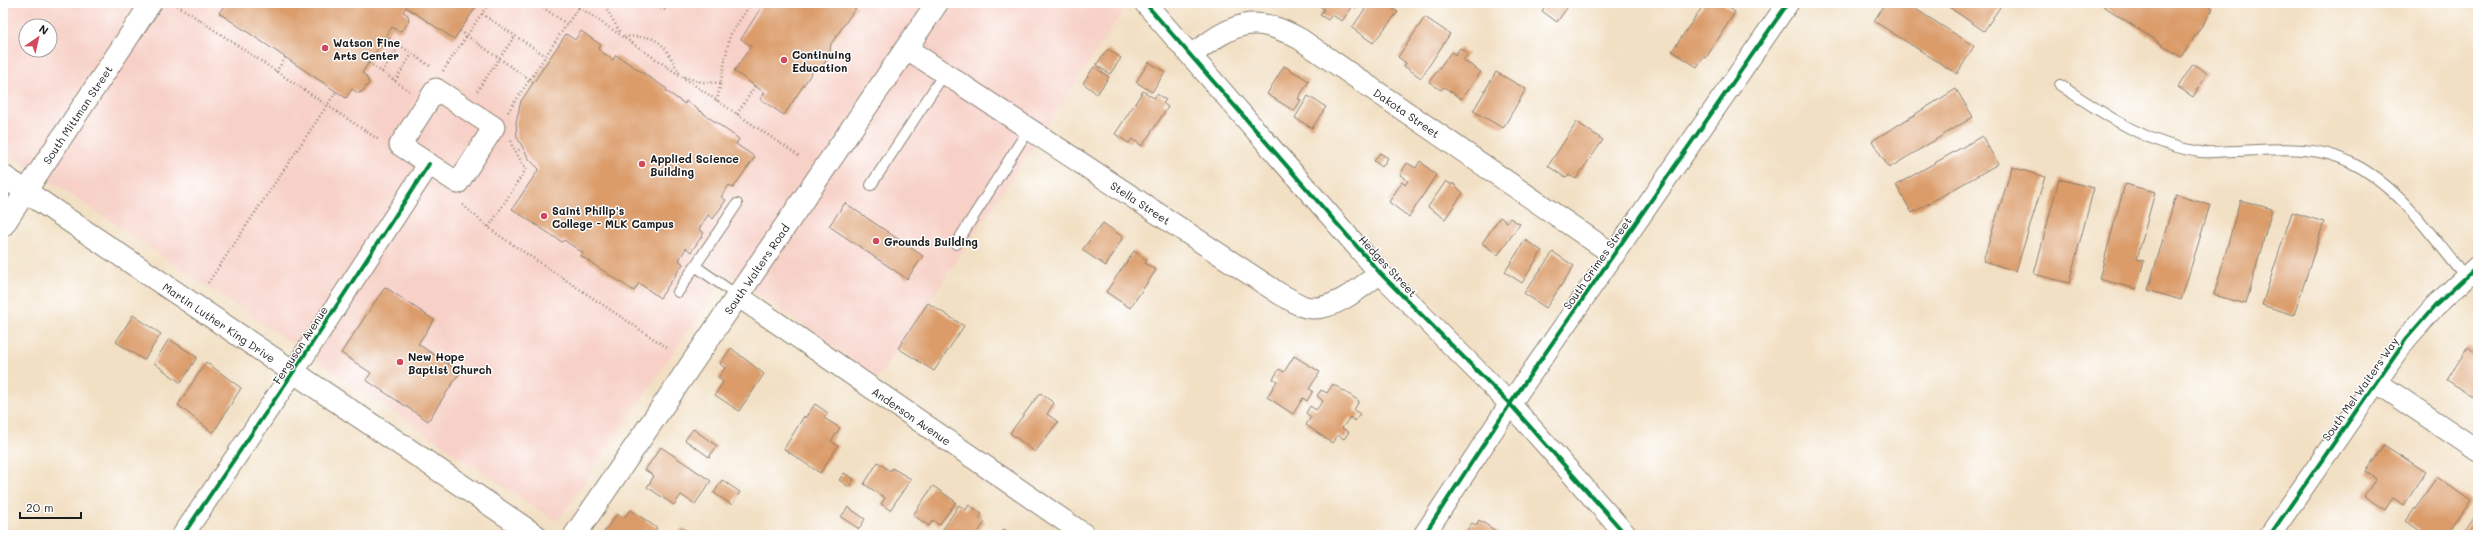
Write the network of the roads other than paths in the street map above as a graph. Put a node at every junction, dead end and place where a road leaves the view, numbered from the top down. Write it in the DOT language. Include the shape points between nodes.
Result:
graph roads {
  1 [pos="151,3"];
  2 [pos="937,3"];
  3 [pos="1144,3"];
  4 [pos="1785,4"];
  5 [pos="906,48"];
  6 [pos="1191,55"];
  7 [pos="944,74"];
  8 [pos="2060,85"];
  9 [pos="1028,130"];
  10 [pos="429,164"];
  11 [pos="3,176"];
  12 [pos="871,185"];
  13 [pos="26,192"];
  14 [pos="737,204"];
  15 [pos="3,226"];
  16 [pos="956,244"];
  17 [pos="1614,255"];
  18 [pos="695,266"];
  19 [pos="2471,271"];
  20 [pos="1380,273"];
  21 [pos="678,292"];
  22 [pos="738,296"];
  23 [pos="294,371"];
  24 [pos="2375,381"];
  25 [pos="1510,404"];
  26 [pos="2478,451"];
  27 [pos="183,535"];
  28 [pos="535,535"];
  29 [pos="575,535"];
  30 [pos="1085,535"];
  31 [pos="1424,535"];
  32 [pos="1626,535"];
  33 [pos="2270,535"];
  1 -- 13 [label="street, South Mittman Street"];
  2 -- 5 [label="main road, South Walters Road"];
  3 -- 6 [label="street, Hedges Street"];
  4 -- 17 [label="street, South Grimes Street"];
  5 -- 7 [label="street, Stella Street"];
  5 -- 22 [label="main road, South Walters Road"];
  6 -- 17 [label="street, Dakota Street" via="1216,37 1251,23 1283,30 1300,39"];
  6 -- 20 [label="street, Hedges Street"];
  7 -- 9 [label="street, Stella Street"];
  7 -- 12 [label="lane"];
  8 -- 19 [label="lane" via="2113,120 2164,143 2202,152 2304,149 2326,153 2351,162 2409,206"];
  9 -- 16 [label="lane"];
  9 -- 20 [label="street, Stella Street" via="1280,294 1304,307 1325,306 1352,295"];
  10 -- 10 [label="street" via="400,145 436,89 494,128 458,183"];
  10 -- 23 [label="street, Ferguson Avenue"];
  11 -- 13 [label="main road, Martin Luther King Drive"];
  13 -- 15 [label="street, South Mittman Street"];
  13 -- 23 [label="main road, Martin Luther King Drive"];
  14 -- 18 [label="lane"];
  17 -- 25 [label="street, South Grimes Street"];
  18 -- 21 [label="lane"];
  18 -- 22 [label="lane"];
  19 -- 24 [label="street, South Mel Waiters Way" via="2406,339"];
  20 -- 25 [label="street, Hedges Street"];
  22 -- 29 [label="main road, South Walters Road"];
  22 -- 30 [label="street, Anderson Avenue"];
  23 -- 27 [label="street, Ferguson Avenue"];
  23 -- 28 [label="main road, Martin Luther King Drive"];
  24 -- 26 [label="street"];
  24 -- 33 [label="street, South Mel Waiters Way"];
  25 -- 31 [label="street, South Grimes Street"];
  25 -- 32 [label="street, Hedges Street"];
}
